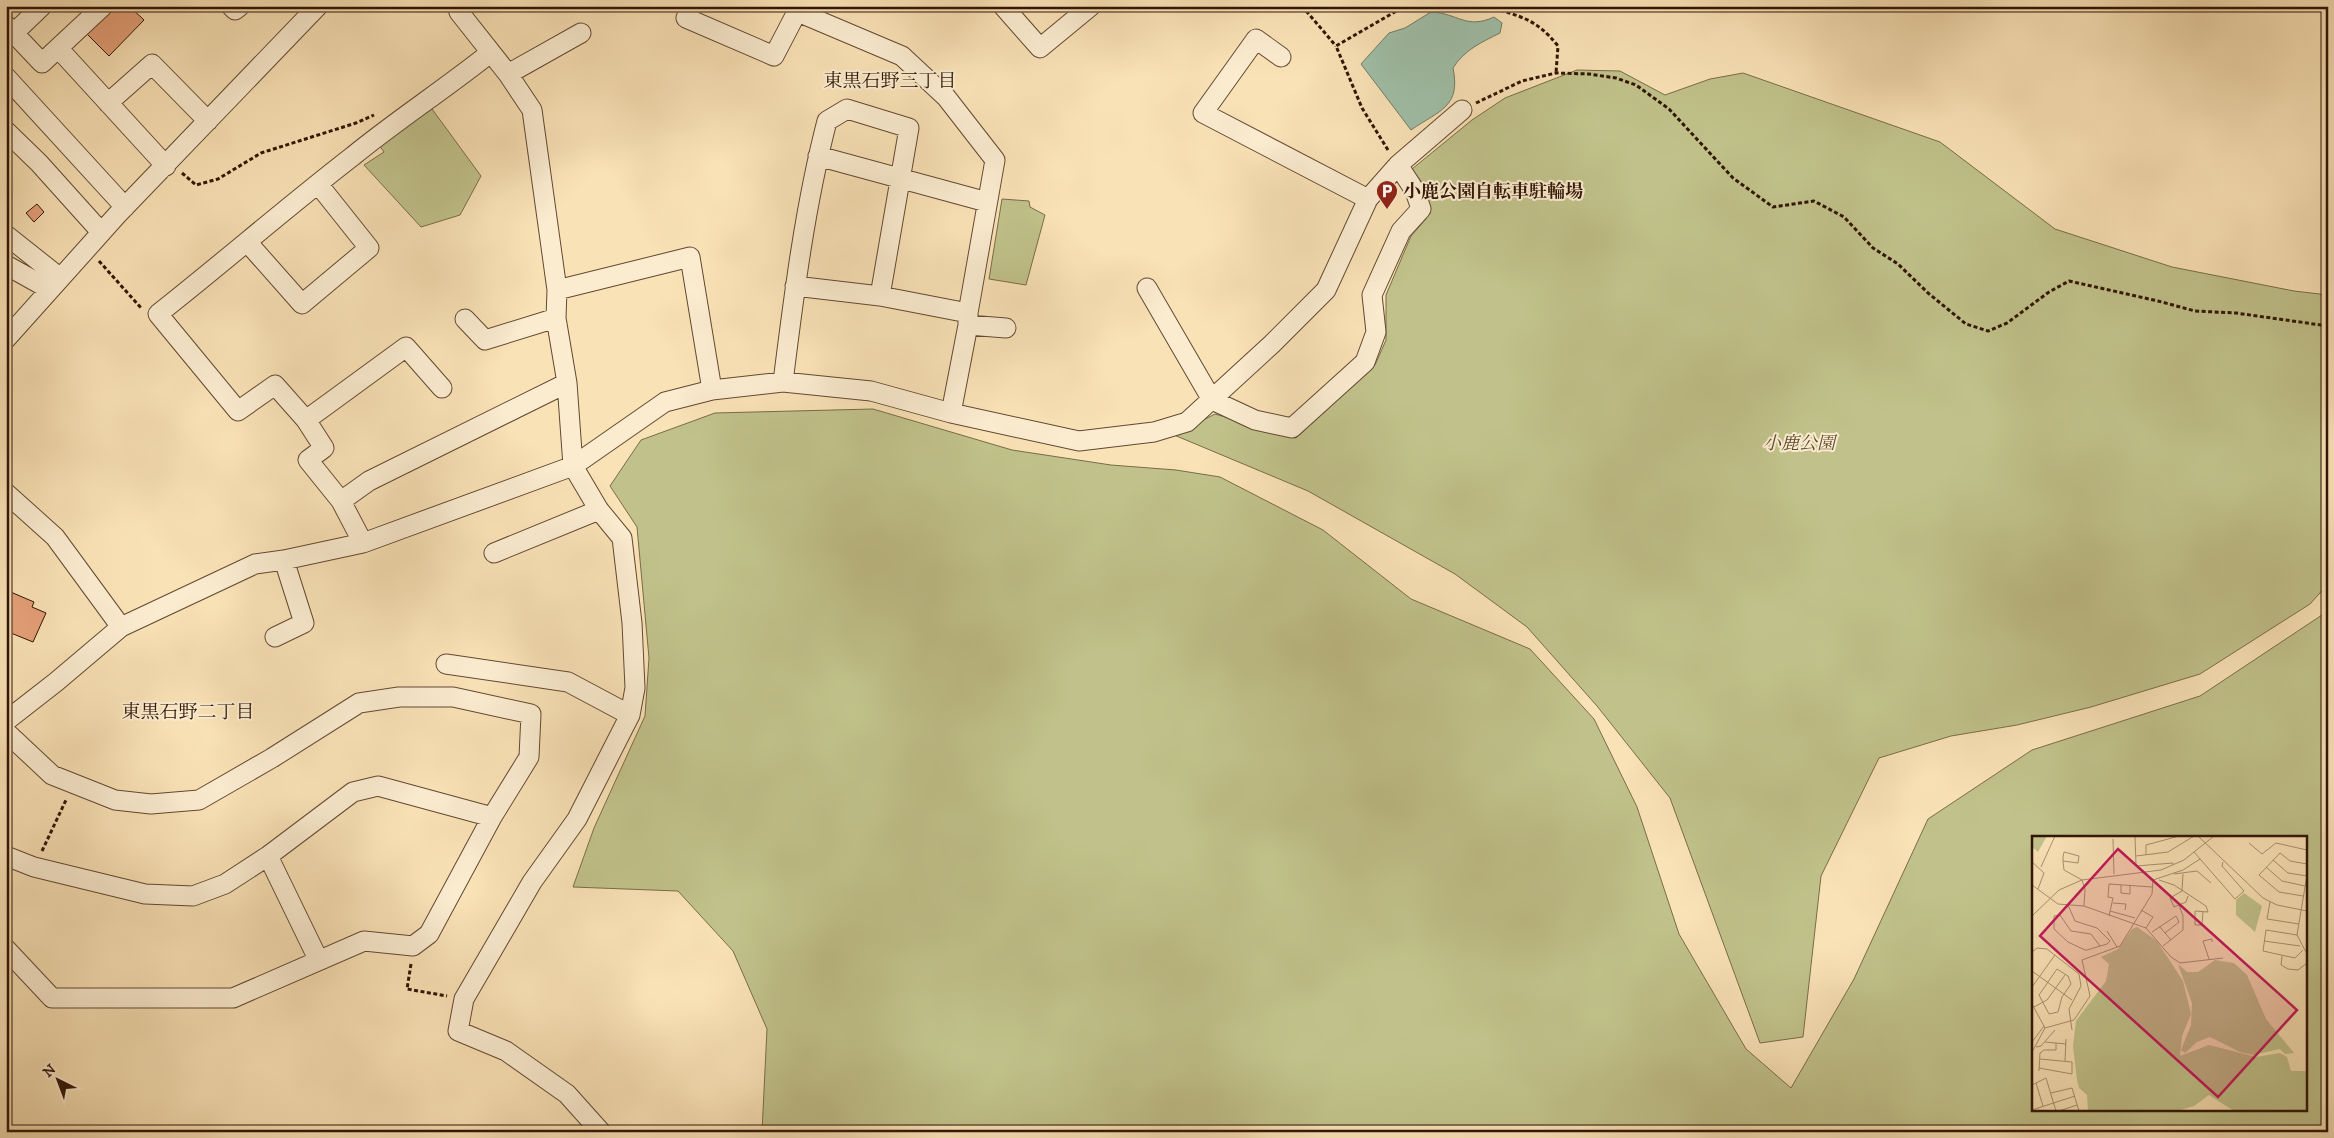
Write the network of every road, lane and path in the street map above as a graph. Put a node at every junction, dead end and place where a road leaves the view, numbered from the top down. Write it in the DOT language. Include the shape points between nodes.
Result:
graph roads {
  1 [pos="42,6"];
  2 [pos="102,6"];
  3 [pos="231,6"];
  4 [pos="240,6"];
  5 [pos="318,6"];
  6 [pos="458,6"];
  7 [pos="691,6"];
  8 [pos="1003,6"];
  9 [pos="1091,6"];
  10 [pos="1302,6"];
  11 [pos="1405,6"];
  12 [pos="1488,6"];
  13 [pos="799,9"];
  14 [pos="10,29"];
  15 [pos="581,33"];
  16 [pos="1336,46"];
  17 [pos="58,48"];
  18 [pos="490,54"];
  19 [pos="1281,58"];
  20 [pos="1556,73"];
  21 [pos="508,74"];
  22 [pos="6,76"];
  23 [pos="108,103"];
  24 [pos="1462,110"];
  25 [pos="208,121"];
  26 [pos="388,129"];
  27 [pos="6,132"];
  28 [pos="818,156"];
  29 [pos="167,164"];
  30 [pos="1398,165"];
  31 [pos="901,179"];
  32 [pos="318,184"];
  33 [pos="1368,199"];
  34 [pos="987,202"];
  35 [pos="126,206"];
  36 [pos="101,232"];
  37 [pos="6,235"];
  38 [pos="248,242"];
  39 [pos="87,247"];
  40 [pos="6,265"];
  41 [pos="54,283"];
  42 [pos="795,286"];
  43 [pos="1147,288"];
  44 [pos="557,290"];
  45 [pos="880,296"];
  46 [pos="158,314"];
  47 [pos="556,318"];
  48 [pos="466,319"];
  49 [pos="968,320"];
  50 [pos="2328,326"];
  51 [pos="1006,328"];
  52 [pos="6,339"];
  53 [pos="783,382"];
  54 [pos="567,383"];
  55 [pos="442,388"];
  56 [pos="712,390"];
  57 [pos="1212,400"];
  58 [pos="951,412"];
  59 [pos="306,420"];
  60 [pos="573,466"];
  61 [pos="6,493"];
  62 [pos="341,501"];
  63 [pos="599,510"];
  64 [pos="363,543"];
  65 [pos="494,554"];
  66 [pos="284,560"];
  67 [pos="121,627"];
  68 [pos="275,637"];
  69 [pos="446,664"];
  70 [pos="630,715"];
  71 [pos="6,721"];
  72 [pos="6,732"];
  73 [pos="73,784"];
  74 [pos="492,817"];
  75 [pos="6,856"];
  76 [pos="268,856"];
  77 [pos="34,867"];
  78 [pos="413,946"];
  79 [pos="6,949"];
  80 [pos="318,959"];
  81 [pos="464,999"];
  82 [pos="600,1132"];
  1 -- 14 [label="street"];
  2 -- 17 [label="street"];
  3 -- 4 [label="street" via="235,10"];
  5 -- 25 [label="street"];
  6 -- 18 [label="street"];
  7 -- 13 [label="street" via="686,18 774,56"];
  8 -- 9 [label="street" via="1040,48"];
  10 -- 16 [label="path"];
  11 -- 16 [label="path"];
  12 -- 20 [label="path" via="1535,22 1546,30 1558,46"];
  13 -- 34 [label="street" via="902,56 946,97 995,160"];
  14 -- 17 [label="street" via="42,63"];
  15 -- 21 [label="street"];
  16 -- 30 [label="path" via="1362,108"];
  17 -- 23 [label="street"];
  18 -- 21 [label="street"];
  18 -- 26 [label="street"];
  19 -- 33 [label="street" via="1256,39 1203,113"];
  20 -- 24 [label="path" via="1522,81"];
  20 -- 50 [label="path" via="1616,78 1636,85 1669,109 1733,178 1773,207 1814,202 1844,217 1873,248 1898,264 1966,324 1988,331 2007,323 2069,281 2195,311 2236,313"];
  21 -- 44 [label="street" via="532,110"];
  22 -- 35 [label="street"];
  23 -- 25 [label="street" via="152,64"];
  23 -- 29 [label="street"];
  24 -- 30 [label="street"];
  25 -- 29 [label="street"];
  26 -- 29 [label="path" via="377,114 261,153 218,179 196,185"];
  26 -- 32 [label="street"];
  27 -- 36 [label="street" via="39,163"];
  28 -- 31 [label="street"];
  28 -- 31 [label="street" via="827,121 847,109 909,128"];
  28 -- 42 [label="street"];
  29 -- 35 [label="street"];
  30 -- 33 [label="street"];
  30 -- 57 [label="street" via="1415,190 1421,209 1402,231 1372,295 1376,332 1365,362 1292,428 1255,420"];
  31 -- 34 [label="street"];
  31 -- 45 [label="street"];
  32 -- 38 [label="street"];
  32 -- 38 [label="street" via="369,248 302,304"];
  33 -- 57 [label="street" via="1326,290"];
  34 -- 49 [label="street"];
  35 -- 36 [label="street"];
  36 -- 39 [label="street"];
  37 -- 41 [label="street"];
  38 -- 46 [label="street"];
  39 -- 41 [label="street"];
  39 -- 46 [label="path" via="145,313"];
  40 -- 41 [label="street"];
  41 -- 52 [label="street"];
  42 -- 45 [label="street"];
  42 -- 53 [label="street"];
  43 -- 57 [label="street"];
  44 -- 47 [label="street"];
  44 -- 56 [label="street" via="690,257"];
  45 -- 49 [label="street"];
  46 -- 59 [label="street" via="238,411 275,384"];
  47 -- 48 [label="street" via="485,340"];
  47 -- 54 [label="street"];
  49 -- 51 [label="street"];
  49 -- 58 [label="street"];
  53 -- 56 [label="street"];
  53 -- 58 [label="street" via="871,391"];
  54 -- 60 [label="street"];
  54 -- 62 [label="street" via="369,480"];
  55 -- 59 [label="street" via="406,347"];
  56 -- 60 [label="street" via="665,402"];
  57 -- 58 [label="street" via="1187,422 1154,432 1079,441"];
  59 -- 62 [label="street" via="324,448 308,460"];
  60 -- 63 [label="street"];
  60 -- 64 [label="street"];
  61 -- 67 [label="street" via="55,537"];
  62 -- 64 [label="street"];
  63 -- 65 [label="street"];
  63 -- 70 [label="street" via="622,538 632,623 635,688"];
  64 -- 66 [label="street"];
  66 -- 67 [label="street" via="255,564"];
  66 -- 68 [label="street" via="304,624"];
  67 -- 71 [label="street"];
  69 -- 70 [label="street" via="568,682"];
  70 -- 81 [label="street" via="577,819 532,882"];
  72 -- 73 [label="street" via="52,775"];
  73 -- 74 [label="street" via="115,800 151,804 199,800 358,703 399,697 453,697 531,714 528,757"];
  73 -- 77 [label="path"];
  74 -- 76 [label="street" via="378,786 353,792"];
  74 -- 78 [label="street" via="429,934"];
  75 -- 77 [label="street"];
  76 -- 77 [label="street" via="225,884 193,896 145,894"];
  76 -- 80 [label="street"];
  78 -- 80 [label="street" via="364,940"];
  78 -- 81 [label="path" via="407,989"];
  79 -- 80 [label="street" via="52,998 234,998"];
  81 -- 82 [label="street" via="458,1031 506,1051 567,1094"];
}
